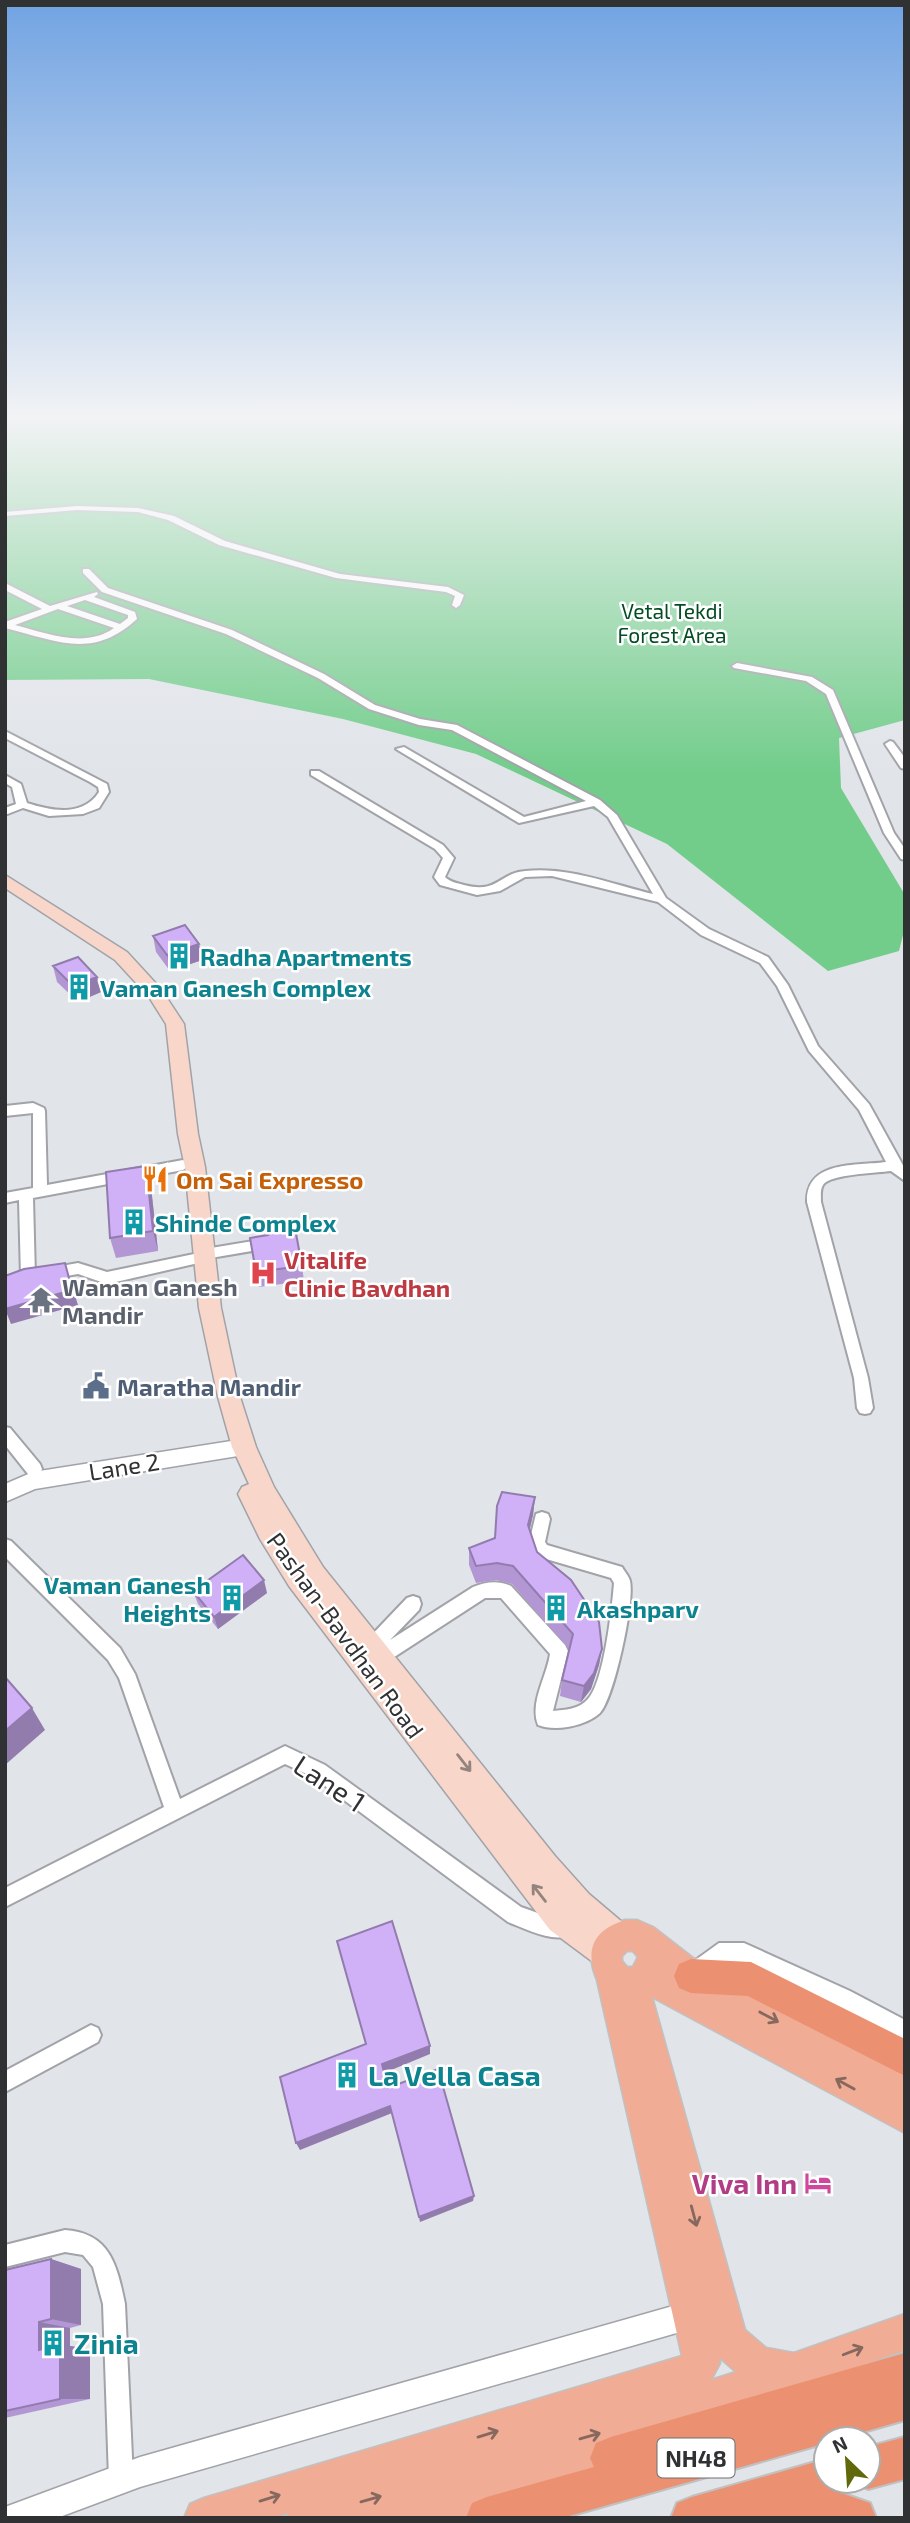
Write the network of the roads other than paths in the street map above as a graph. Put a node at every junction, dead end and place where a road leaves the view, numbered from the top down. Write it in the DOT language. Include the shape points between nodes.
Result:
graph roads {
  1 [pos="209,537"];
  2 [pos="86,571"];
  3 [pos="5,586"];
  4 [pos="105,590"];
  5 [pos="86,597"];
  6 [pos="456,605"];
  7 [pos="54,607"];
  8 [pos="5,625"];
  9 [pos="120,627"];
  10 [pos="737,666"];
  11 [pos="5,734"];
  12 [pos="890,744"];
  13 [pos="401,749"];
  14 [pos="905,766"];
  15 [pos="315,773"];
  16 [pos="5,778"];
  17 [pos="596,802"];
  18 [pos="22,805"];
  19 [pos="5,812"];
  20 [pos="905,857"];
  21 [pos="5,880"];
  22 [pos="662,900"];
  23 [pos="5,1111"];
  24 [pos="188,1134"];
  25 [pos="183,1165"];
  26 [pos="900,1171"];
  27 [pos="33,1194"];
  28 [pos="5,1198"];
  29 [pos="265,1244"];
  30 [pos="200,1257"];
  31 [pos="865,1408"];
  32 [pos="5,1433"];
  33 [pos="238,1448"];
  34 [pos="34,1469"];
  35 [pos="5,1493"];
  36 [pos="542,1519"];
  37 [pos="5,1546"];
  38 [pos="414,1604"];
  39 [pos="376,1652"];
  40 [pos="175,1811"];
  41 [pos="5,1898"];
  42 [pos="569,1929"];
  43 [pos="627,1962"];
  44 [pos="691,1976"];
  45 [pos="905,2031"];
  46 [pos="91,2035"];
  47 [pos="905,2058"];
  48 [pos="5,2082"];
  49 [pos="905,2088"];
  50 [pos="905,2116"];
  51 [pos="5,2256"];
  52 [pos="705,2311"];
  53 [pos="905,2332"];
  54 [pos="803,2370"];
  55 [pos="905,2373"];
  56 [pos="905,2400"];
  57 [pos="611,2458"];
  58 [pos="905,2458"];
  59 [pos="882,2464"];
  60 [pos="121,2479"];
  61 [pos="812,2484"];
  62 [pos="772,2495"];
  63 [pos="16,2518"];
  64 [pos="204,2518"];
  65 [pos="306,2518"];
  66 [pos="397,2518"];
  67 [pos="487,2518"];
  68 [pos="692,2518"];
  69 [pos="855,2518"];
  1 -- 6 [label="street" via="339,576 448,590 460,595"];
  2 -- 4 [label="street"];
  3 -- 7 [label="street"];
  4 -- 5 [label="street"];
  4 -- 17 [label="street" via="229,632 381,710 454,727"];
  5 -- 7 [label="street"];
  5 -- 9 [label="street" via="132,614 133,619"];
  7 -- 8 [label="street"];
  7 -- 9 [label="street"];
  8 -- 9 [label="street" via="92,642"];
  10 -- 20 [label="street" via="809,679 830,692 889,833"];
  11 -- 18 [label="street" via="103,786 95,806 66,814"];
  12 -- 14 [label="street"];
  13 -- 17 [label="street" via="523,821"];
  15 -- 22 [label="street" via="439,847 449,858 440,880 452,886 489,891 539,872"];
  16 -- 18 [label="street" via="17,786"];
  17 -- 22 [label="street" via="612,816"];
  18 -- 19 [label="street"];
  21 -- 24 [label="main road, Pashan-Bavdhan Road" via="121,956 155,993 174,1024"];
  22 -- 26 [label="street" via="705,932 764,960 813,1048 864,1107"];
  23 -- 27 [label="street" via="39,1111"];
  24 -- 25 [label="main road, Pashan-Bavdhan Road"];
  24 -- 30 [label="main road, Pashan-Bavdhan Road"];
  25 -- 27 [label="street"];
  25 -- 30 [label="main road, Pashan-Bavdhan Road"];
  26 -- 31 [label="street" via="827,1174 813,1188"];
  27 -- 28 [label="street"];
  27 -- 30 [label="street" via="22,1279 78,1268 107,1278"];
  29 -- 30 [label="street"];
  30 -- 33 [label="main road, Pashan-Bavdhan Road" via="207,1352"];
  32 -- 34 [label="street"];
  33 -- 35 [label="street, Lane 2" via="33,1481"];
  33 -- 39 [label="main road, Pashan-Bavdhan Road" via="314,1575"];
  42 -- 33 [label="main road, Pashan-Bavdhan Road, one-way" via="298,1578 269,1531"];
  36 -- 39 [label="street" via="537,1543 542,1552 616,1572 622,1582 612,1650 593,1707 544,1719 559,1651 505,1591 479,1592"];
  37 -- 40 [label="street" via="114,1654 126,1674"];
  38 -- 39 [label="street"];
  39 -- 43 [label="main road, Pashan-Bavdhan Road, one-way"];
  40 -- 41 [label="street, Lane 1"];
  40 -- 42 [label="street, Lane 1" via="285,1755 319,1771 515,1915"];
  42 -- 43 [label="main road, Pashan-Bavdhan Road"];
  43 -- 44 [label="main road, Pashan-Bavdhan Road"];
  50 -- 43 [label="main road, Pashan-Bavdhan Road, one-way"];
  43 -- 52 [label="main road"];
  44 -- 45 [label="street" via="719,1953 744,1953"];
  44 -- 47 [label="highway" via="751,1979"];
  44 -- 49 [label="main road, Pashan-Bavdhan Road, one-way"];
  46 -- 48 [label="street"];
  51 -- 60 [label="street" via="72,2239 88,2244 102,2258 114,2304"];
  52 -- 54 [label="main road" via="739,2353 761,2367"];
  52 -- 60 [label="street"];
  64 -- 52 [label="main road, one-way" via="676,2379 701,2363"];
  54 -- 53 [label="main road, one-way"];
  65 -- 54 [label="main road, one-way"];
  55 -- 57 [label="highway"];
  56 -- 67 [label="highway, NH48"];
  57 -- 66 [label="main road"];
  58 -- 59 [label="highway"];
  60 -- 63 [label="street"];
  61 -- 62 [label="highway, NH48"];
  62 -- 68 [label="highway, NH48"];
  62 -- 69 [label="highway"];
}
